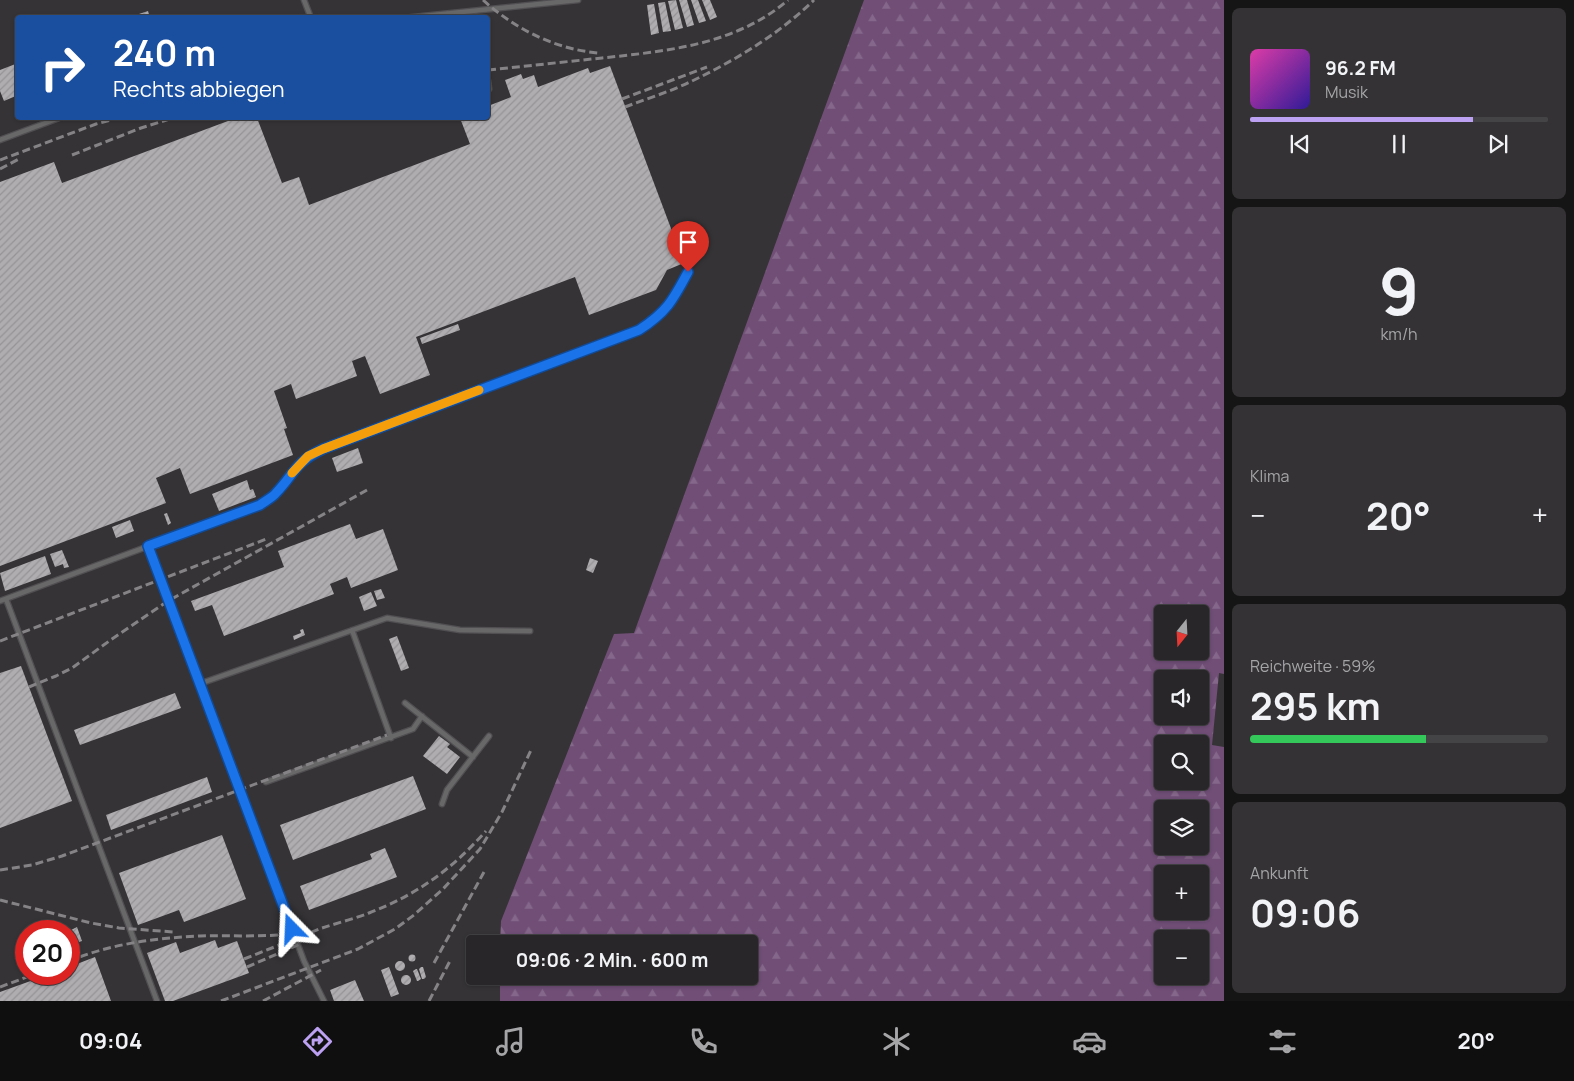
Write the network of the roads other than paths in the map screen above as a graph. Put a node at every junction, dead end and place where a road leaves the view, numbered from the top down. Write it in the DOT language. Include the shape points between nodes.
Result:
graph roads {
  1 [pos="304,0"];
  2 [pos="578,0"];
  3 [pos="468,11"];
  4 [pos="310,15"];
  5 [pos="431,15"];
  6 [pos="469,15"];
  7 [pos="54,120"];
  8 [pos="0,140"];
  9 [pos="688,272"];
  10 [pos="148,546"];
  11 [pos="6,599"];
  12 [pos="0,601"];
  13 [pos="352,630"];
  14 [pos="530,631"];
  15 [pos="200,684"];
  16 [pos="405,703"];
  17 [pos="422,716"];
  18 [pos="489,736"];
  19 [pos="391,738"];
  20 [pos="473,757"];
  21 [pos="266,782"];
  22 [pos="442,804"];
  23 [pos="157,1001"];
  24 [pos="324,1001"];
  1 -- 4 [label="lane"];
  2 -- 3 [label="lane"];
  3 -- 5 [label="lane"];
  3 -- 6 [label="lane"];
  7 -- 8 [label="lane"];
  9 -- 10 [label="lane" via="669,306 639,330 323,449 308,456 276,494 260,505"];
  10 -- 11 [label="lane"];
  10 -- 15 [label="lane"];
  11 -- 12 [label="lane"];
  11 -- 23 [label="lane"];
  13 -- 14 [label="lane" via="387,618 460,630"];
  13 -- 15 [label="lane"];
  13 -- 19 [label="lane"];
  15 -- 24 [label="lane" via="304,960"];
  16 -- 17 [label="lane"];
  17 -- 19 [label="lane" via="413,729"];
  17 -- 20 [label="lane"];
  18 -- 20 [label="lane"];
  19 -- 21 [label="lane"];
  20 -- 22 [label="lane" via="447,790"];
}
